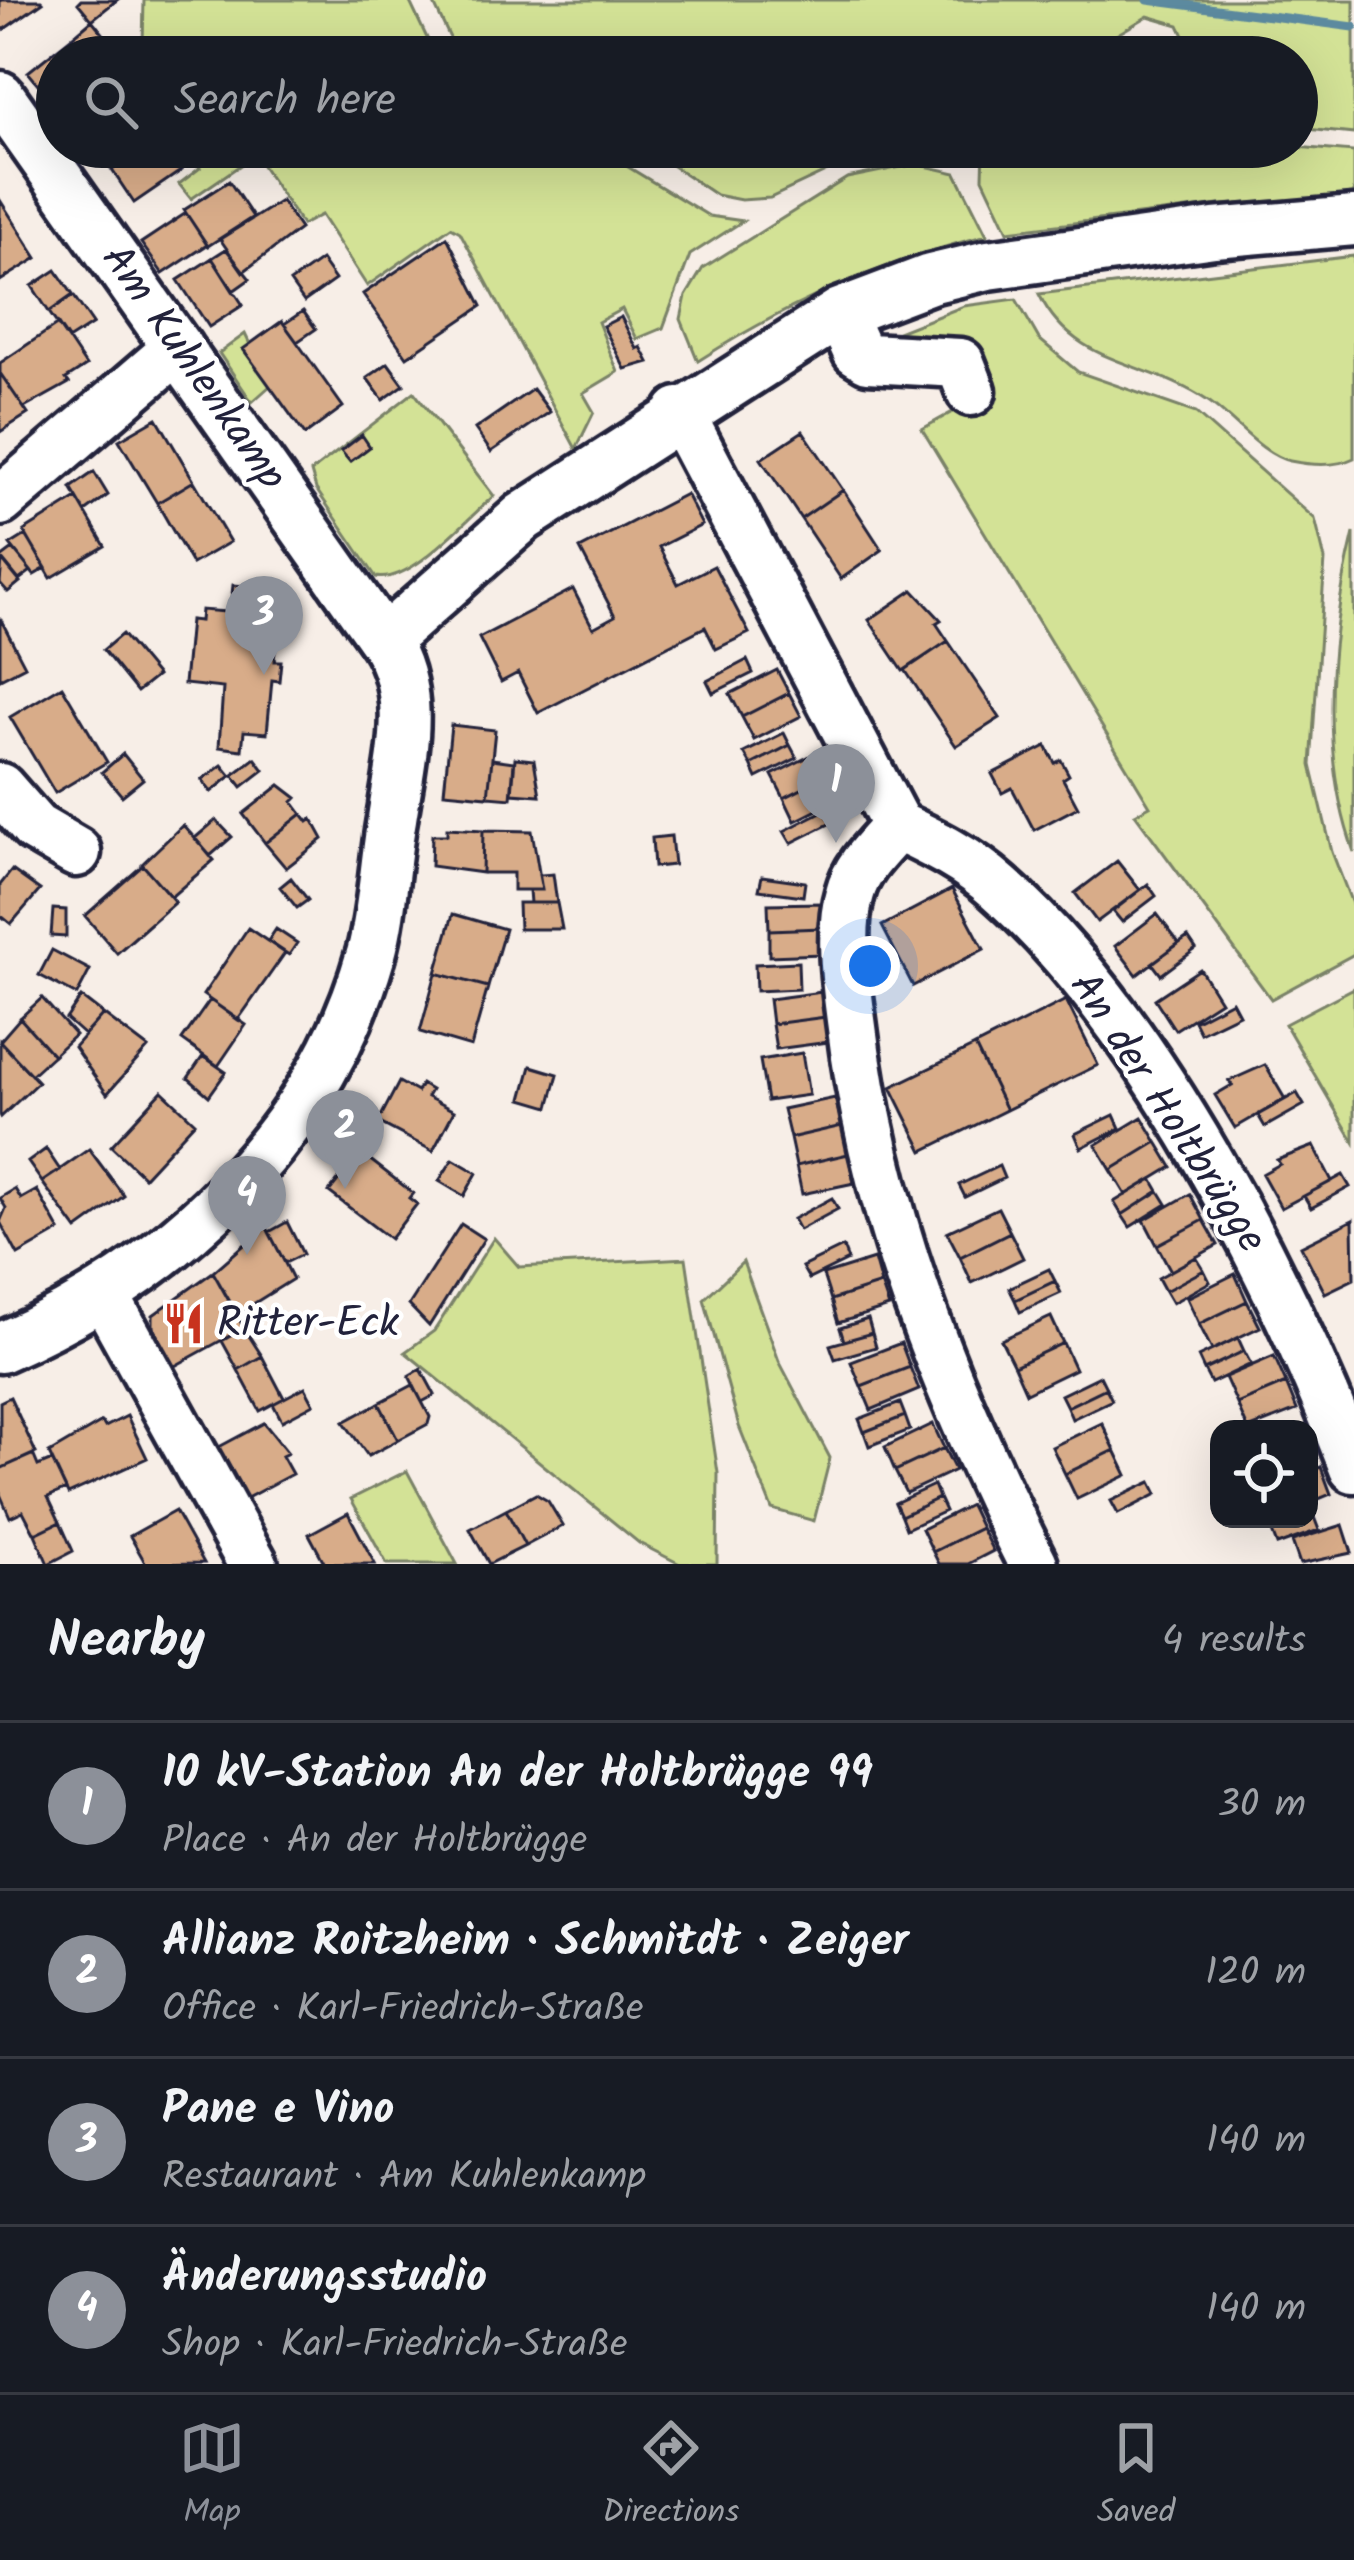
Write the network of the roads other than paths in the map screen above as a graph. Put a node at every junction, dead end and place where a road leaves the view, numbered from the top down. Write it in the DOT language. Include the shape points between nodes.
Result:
graph roads {
  1 [pos="0,97"];
  2 [pos="36,148"];
  3 [pos="50,168"];
  4 [pos="1354,221"];
  5 [pos="840,313"];
  6 [pos="178,348"];
  7 [pos="970,391"];
  8 [pos="679,412"];
  9 [pos="0,501"];
  10 [pos="384,641"];
  11 [pos="0,788"];
  12 [pos="897,826"];
  13 [pos="76,852"];
  14 [pos="104,1295"];
  15 [pos="0,1348"];
  16 [pos="1354,1468"];
  17 [pos="253,1564"];
  18 [pos="1033,1564"];
  1 -- 2 [label="street, Am Kuhlenkamp"];
  3 -- 6 [label="street, Am Kuhlenkamp"];
  4 -- 5 [label="street" via="1009,262 929,279"];
  5 -- 7 [label="street" via="868,358 960,363"];
  5 -- 8 [label="street"];
  6 -- 9 [label="street"];
  6 -- 10 [label="street, Am Kuhlenkamp"];
  8 -- 10 [label="street" via="523,518"];
  8 -- 12 [label="street"];
  10 -- 14 [label="street, Am Kuhlenkamp" via="403,675 405,727 372,950 347,1021 316,1085 263,1158"];
  11 -- 13 [label="street" via="35,828"];
  12 -- 16 [label="street, An der Holtbrügge" via="996,885 1046,932 1105,1008 1254,1246"];
  12 -- 18 [label="street" via="848,895 846,974 857,1064 886,1202 930,1338"];
  14 -- 15 [label="street, Am Kuhlenkamp"];
  14 -- 17 [label="street"];
}
